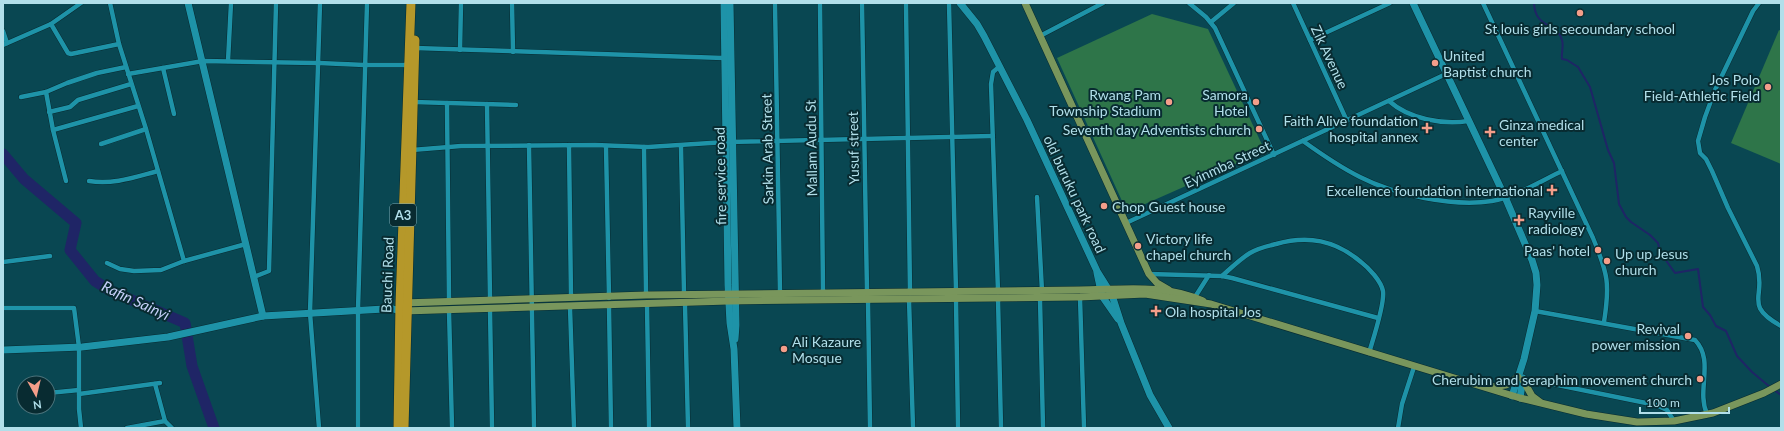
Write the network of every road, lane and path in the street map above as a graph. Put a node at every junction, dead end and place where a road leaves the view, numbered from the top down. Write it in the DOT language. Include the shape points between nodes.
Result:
graph roads {
  1 [pos="81,3"];
  2 [pos="110,3"];
  3 [pos="188,3"];
  4 [pos="231,3"];
  5 [pos="276,3"];
  6 [pos="320,3"];
  7 [pos="367,3"];
  8 [pos="411,3"];
  9 [pos="417,3"];
  10 [pos="461,3"];
  11 [pos="512,3"];
  12 [pos="724,3"];
  13 [pos="730,3"];
  14 [pos="775,3"];
  15 [pos="820,3"];
  16 [pos="862,3"];
  17 [pos="906,3"];
  18 [pos="949,3"];
  19 [pos="960,3"];
  20 [pos="1025,3"];
  21 [pos="1103,3"];
  22 [pos="1189,3"];
  23 [pos="1234,3"];
  24 [pos="1293,3"];
  25 [pos="1390,3"];
  26 [pos="1413,3"];
  27 [pos="1483,3"];
  28 [pos="1760,3"];
  29 [pos="1211,22"];
  30 [pos="51,24"];
  31 [pos="3,31"];
  32 [pos="1040,36"];
  33 [pos="1310,40"];
  34 [pos="5,44"];
  35 [pos="119,44"];
  36 [pos="415,48"];
  37 [pos="460,50"];
  38 [pos="513,52"];
  39 [pos="724,58"];
  40 [pos="202,61"];
  41 [pos="228,61"];
  42 [pos="274,62"];
  43 [pos="319,63"];
  44 [pos="365,65"];
  45 [pos="408,65"];
  46 [pos="1000,66"];
  47 [pos="126,67"];
  48 [pos="164,68"];
  49 [pos="128,74"];
  50 [pos="1446,74"];
  51 [pos="131,84"];
  52 [pos="46,92"];
  53 [pos="21,97"];
  54 [pos="1389,101"];
  55 [pos="413,102"];
  56 [pos="447,103"];
  57 [pos="487,104"];
  58 [pos="516,105"];
  59 [pos="138,106"];
  60 [pos="49,112"];
  61 [pos="174,114"];
  62 [pos="1347,121"];
  63 [pos="1468,121"];
  64 [pos="146,129"];
  65 [pos="53,130"];
  66 [pos="993,136"];
  67 [pos="951,137"];
  68 [pos="908,138"];
  69 [pos="864,139"];
  70 [pos="822,140"];
  71 [pos="778,141"];
  72 [pos="1304,141"];
  73 [pos="729,142"];
  74 [pos="101,144"];
  75 [pos="488,145"];
  76 [pos="529,145"];
  77 [pos="569,145"];
  78 [pos="606,146"];
  79 [pos="681,146"];
  80 [pos="448,147"];
  81 [pos="644,147"];
  82 [pos="412,150"];
  83 [pos="1274,155"];
  84 [pos="158,171"];
  85 [pos="1562,171"];
  86 [pos="66,181"];
  87 [pos="89,181"];
  88 [pos="1037,197"];
  89 [pos="1505,197"];
  90 [pos="1126,223"];
  91 [pos="246,244"];
  92 [pos="50,256"];
  93 [pos="184,261"];
  94 [pos="3,262"];
  95 [pos="107,263"];
  96 [pos="1097,271"];
  97 [pos="1149,274"];
  98 [pos="1209,275"];
  99 [pos="1222,276"];
  100 [pos="254,277"];
  101 [pos="1142,288"];
  102 [pos="1110,292"];
  103 [pos="1174,292"];
  104 [pos="1101,293"];
  105 [pos="780,294"];
  106 [pos="823,294"];
  107 [pos="1041,294"];
  108 [pos="646,295"];
  109 [pos="684,295"];
  110 [pos="956,295"];
  111 [pos="998,295"];
  112 [pos="910,296"];
  113 [pos="867,297"];
  114 [pos="1080,297"];
  115 [pos="1195,297"];
  116 [pos="531,298"];
  117 [pos="570,298"];
  118 [pos="609,298"];
  119 [pos="732,298"];
  120 [pos="490,299"];
  121 [pos="449,301"];
  122 [pos="647,304"];
  123 [pos="685,304"];
  124 [pos="1211,304"];
  125 [pos="609,305"];
  126 [pos="404,307"];
  127 [pos="570,307"];
  128 [pos="3,308"];
  129 [pos="490,308"];
  130 [pos="531,308"];
  131 [pos="358,310"];
  132 [pos="449,310"];
  133 [pos="1535,311"];
  134 [pos="310,313"];
  135 [pos="263,316"];
  136 [pos="1378,318"];
  137 [pos="1604,322"];
  138 [pos="1121,323"];
  139 [pos="1781,326"];
  140 [pos="79,347"];
  141 [pos="3,350"];
  142 [pos="1369,353"];
  143 [pos="1414,367"];
  144 [pos="1522,378"];
  145 [pos="1778,385"];
  146 [pos="1485,388"];
  147 [pos="79,392"];
  148 [pos="56,393"];
  149 [pos="1516,397"];
  150 [pos="1547,405"];
  151 [pos="1706,414"];
  152 [pos="165,421"];
  153 [pos="1674,421"];
  154 [pos="1637,425"];
  155 [pos="82,428"];
  156 [pos="127,428"];
  157 [pos="172,428"];
  158 [pos="319,428"];
  159 [pos="358,428"];
  160 [pos="398,428"];
  161 [pos="404,428"];
  162 [pos="452,428"];
  163 [pos="492,428"];
  164 [pos="534,428"];
  165 [pos="574,428"];
  166 [pos="611,428"];
  167 [pos="649,428"];
  168 [pos="688,428"];
  169 [pos="737,428"];
  170 [pos="870,428"];
  171 [pos="913,428"];
  172 [pos="958,428"];
  173 [pos="1001,428"];
  174 [pos="1043,428"];
  175 [pos="1084,428"];
  176 [pos="1169,428"];
  177 [pos="1398,428"];
  1 -- 30 [label="street"];
  2 -- 35 [label="street"];
  3 -- 40 [label="street"];
  4 -- 41 [label="street"];
  5 -- 42 [label="street"];
  6 -- 43 [label="street"];
  7 -- 44 [label="street"];
  8 -- 45 [label="highway, Bauchi Road / A3"];
  9 -- 36 [label="highway, Bauchi Road / A3"];
  10 -- 37 [label="street"];
  11 -- 38 [label="street"];
  12 -- 39 [label="street"];
  13 -- 73 [label="street, fire service road"];
  14 -- 71 [label="street, Sarkin Arab Street"];
  15 -- 70 [label="street, Mallam Audu St"];
  16 -- 69 [label="street, Yusuf street"];
  17 -- 68 [label="street"];
  18 -- 67 [label="street"];
  19 -- 46 [label="street, old buruku park road" via="977,24"];
  20 -- 32 [label="main road"];
  21 -- 32 [label="street"];
  22 -- 29 [label="street"];
  23 -- 29 [label="street"];
  24 -- 33 [label="street, Zik Avenue"];
  25 -- 33 [label="street"];
  26 -- 50 [label="street"];
  27 -- 85 [label="street"];
  28 -- 139 [label="street" via="1753,11 1715,90 1705,117 1698,148 1712,171 1757,266 1760,276 1759,308 1768,319"];
  29 -- 83 [label="street"];
  30 -- 34 [label="street"];
  30 -- 35 [label="street" via="71,54"];
  31 -- 34 [label="street"];
  32 -- 90 [label="main road"];
  33 -- 62 [label="street, Zik Avenue"];
  35 -- 47 [label="street"];
  36 -- 37 [label="street"];
  36 -- 55 [label="highway, Bauchi Road / A3"];
  37 -- 38 [label="street"];
  38 -- 39 [label="street"];
  39 -- 73 [label="street"];
  40 -- 41 [label="street"];
  40 -- 48 [label="street"];
  40 -- 91 [label="street"];
  41 -- 42 [label="street"];
  42 -- 43 [label="street"];
  42 -- 100 [label="street" via="269,271"];
  43 -- 44 [label="street"];
  43 -- 134 [label="street"];
  44 -- 45 [label="street"];
  44 -- 131 [label="street"];
  45 -- 126 [label="highway, Bauchi Road / A3"];
  46 -- 66 [label="street" via="991,77"];
  46 -- 96 [label="street, old buruku park road"];
  47 -- 49 [label="street"];
  47 -- 52 [label="street" via="74,80"];
  48 -- 49 [label="street"];
  48 -- 61 [label="street"];
  49 -- 51 [label="street"];
  50 -- 54 [label="street, Eyinmba Street"];
  50 -- 63 [label="street"];
  51 -- 59 [label="street"];
  51 -- 60 [label="street" via="78,100 70,107"];
  52 -- 53 [label="street"];
  52 -- 60 [label="street"];
  54 -- 62 [label="street, Eyinmba Street"];
  54 -- 63 [label="street" via="1401,110 1428,119 1451,123"];
  55 -- 56 [label="street"];
  55 -- 82 [label="highway, Bauchi Road / A3"];
  56 -- 57 [label="street"];
  56 -- 80 [label="street"];
  57 -- 58 [label="street"];
  57 -- 75 [label="street"];
  59 -- 64 [label="street"];
  59 -- 65 [label="street"];
  60 -- 65 [label="street"];
  62 -- 72 [label="street, Eyinmba Street"];
  63 -- 89 [label="street"];
  64 -- 74 [label="street"];
  64 -- 84 [label="street"];
  65 -- 86 [label="street"];
  66 -- 67 [label="street"];
  66 -- 111 [label="street"];
  67 -- 68 [label="street"];
  67 -- 110 [label="street"];
  68 -- 69 [label="street"];
  68 -- 112 [label="street"];
  69 -- 70 [label="street"];
  69 -- 113 [label="street, Yusuf street"];
  70 -- 71 [label="street"];
  70 -- 106 [label="street, Mallam Audu St"];
  71 -- 73 [label="street"];
  71 -- 105 [label="street, Sarkin Arab Street"];
  72 -- 83 [label="street, Eyinmba Street"];
  72 -- 89 [label="street" via="1323,156 1360,178 1396,191 1464,202 1494,201"];
  73 -- 79 [label="street"];
  73 -- 119 [label="street, fire service road"];
  75 -- 76 [label="street"];
  75 -- 80 [label="street"];
  75 -- 120 [label="street"];
  76 -- 77 [label="street"];
  76 -- 116 [label="street"];
  77 -- 78 [label="street"];
  77 -- 117 [label="street"];
  78 -- 81 [label="street"];
  78 -- 118 [label="street"];
  79 -- 81 [label="street"];
  79 -- 109 [label="street"];
  80 -- 82 [label="street"];
  80 -- 121 [label="street"];
  81 -- 108 [label="street"];
  82 -- 126 [label="highway, Bauchi Road / A3"];
  83 -- 90 [label="street, Eyinmba Street"];
  84 -- 87 [label="street" via="111,183"];
  84 -- 93 [label="street"];
  85 -- 89 [label="street"];
  85 -- 137 [label="street" via="1606,271 1608,291"];
  88 -- 107 [label="street"];
  89 -- 133 [label="street" via="1536,273"];
  90 -- 97 [label="main road"];
  91 -- 93 [label="street"];
  91 -- 100 [label="street"];
  92 -- 94 [label="street"];
  93 -- 95 [label="street" via="161,270 150,271 120,268"];
  96 -- 102 [label="street, old buruku park road"];
  96 -- 104 [label="street, old buruku park road"];
  97 -- 98 [label="street"];
  97 -- 101 [label="main road" via="1148,283"];
  97 -- 103 [label="main road" via="1162,286"];
  98 -- 99 [label="street"];
  98 -- 115 [label="street"];
  99 -- 136 [label="street"];
  99 -- 136 [label="street" via="1251,252 1266,246 1300,239 1324,242 1358,259 1380,284 1383,300"];
  100 -- 135 [label="street"];
  101 -- 102 [label="main road"];
  101 -- 103 [label="main road"];
  102 -- 104 [label="main road"];
  102 -- 124 [label="main road" via="1146,294"];
  102 -- 138 [label="street, old buruku park road"];
  103 -- 115 [label="main road"];
  104 -- 107 [label="main road"];
  104 -- 114 [label="main road"];
  104 -- 138 [label="street, old buruku park road"];
  105 -- 106 [label="main road"];
  105 -- 119 [label="main road"];
  106 -- 113 [label="main road"];
  107 -- 111 [label="main road"];
  107 -- 114 [label="main road"];
  107 -- 174 [label="street"];
  108 -- 109 [label="main road"];
  108 -- 118 [label="main road"];
  109 -- 119 [label="main road"];
  110 -- 111 [label="main road"];
  110 -- 112 [label="main road"];
  110 -- 172 [label="street"];
  111 -- 173 [label="street"];
  112 -- 113 [label="main road"];
  112 -- 171 [label="street"];
  113 -- 119 [label="main road"];
  113 -- 170 [label="street, Yusuf street"];
  114 -- 175 [label="street"];
  115 -- 124 [label="main road"];
  116 -- 117 [label="main road"];
  116 -- 120 [label="main road"];
  116 -- 130 [label="street"];
  117 -- 118 [label="main road"];
  119 -- 123 [label="main road"];
  119 -- 169 [label="street, fire service road" via="736,325 734,350"];
  120 -- 121 [label="main road"];
  121 -- 126 [label="main road"];
  122 -- 123 [label="main road"];
  122 -- 125 [label="main road"];
  122 -- 167 [label="street"];
  123 -- 168 [label="street"];
  124 -- 142 [label="main road"];
  125 -- 127 [label="main road"];
  125 -- 166 [label="street"];
  126 -- 131 [label="street"];
  126 -- 132 [label="main road"];
  126 -- 160 [label="highway, Bauchi Road / A3"];
  126 -- 161 [label="highway, Bauchi Road / A3"];
  127 -- 130 [label="main road"];
  127 -- 165 [label="street"];
  128 -- 140 [label="street" via="74,308"];
  129 -- 130 [label="main road"];
  129 -- 132 [label="main road"];
  129 -- 163 [label="street"];
  130 -- 164 [label="street"];
  131 -- 134 [label="street"];
  131 -- 159 [label="street"];
  132 -- 162 [label="street"];
  133 -- 137 [label="street"];
  133 -- 144 [label="street"];
  134 -- 135 [label="street"];
  134 -- 158 [label="street"];
  135 -- 140 [label="street" via="168,337"];
  136 -- 142 [label="street"];
  137 -- 151 [label="street" via="1695,340 1703,355 1705,373 1702,397"];
  138 -- 176 [label="street, old buruku park road" via="1150,395"];
  140 -- 141 [label="street"];
  140 -- 147 [label="street"];
  142 -- 143 [label="main road"];
  143 -- 146 [label="main road"];
  143 -- 177 [label="street" via="1402,404"];
  144 -- 146 [label="main road" via="1506,385"];
  144 -- 149 [label="street"];
  144 -- 150 [label="main road" via="1532,396"];
  144 -- 153 [label="street" via="1656,405 1667,410"];
  145 -- 151 [label="main road" via="1764,393"];
  146 -- 149 [label="main road"];
  147 -- 148 [label="street"];
  147 -- 152 [label="street" via="157,383"];
  147 -- 155 [label="street"];
  149 -- 150 [label="main road"];
  150 -- 154 [label="main road"];
  151 -- 153 [label="main road"];
  152 -- 156 [label="street"];
  152 -- 157 [label="street"];
  153 -- 154 [label="main road"];
}
